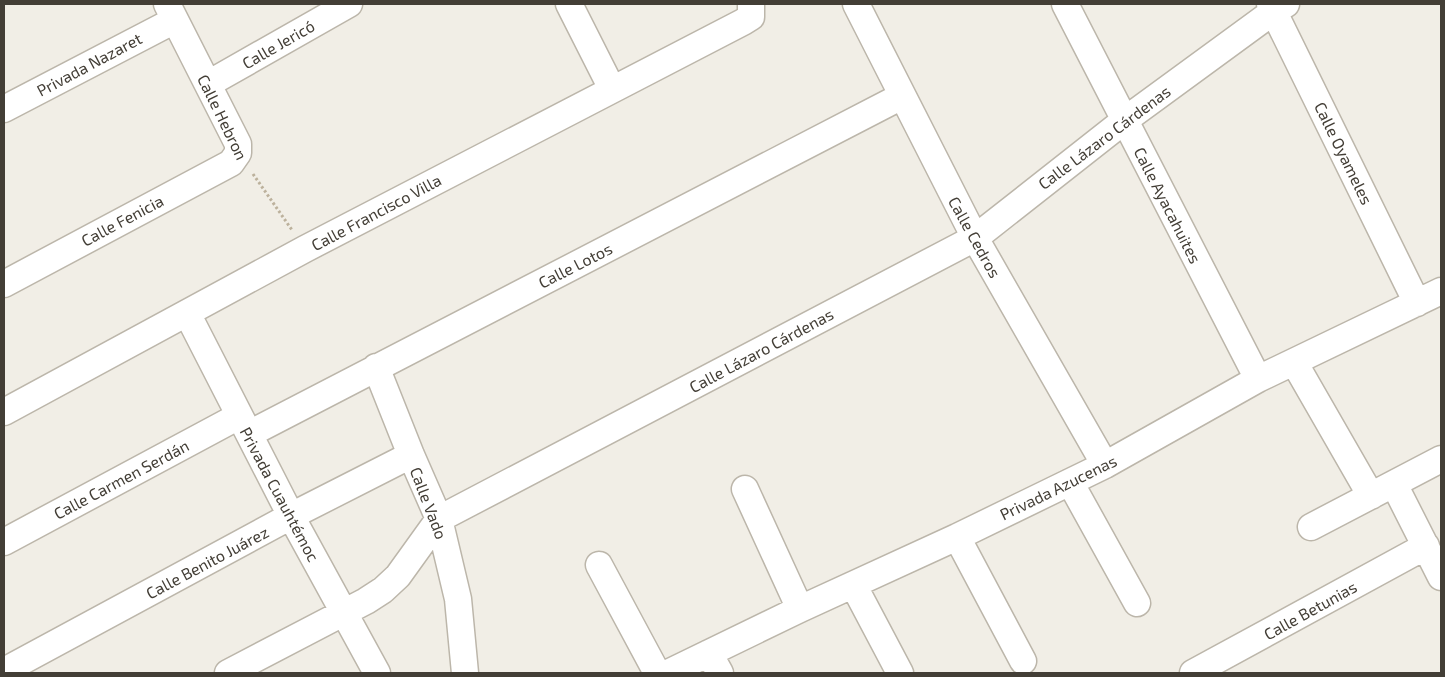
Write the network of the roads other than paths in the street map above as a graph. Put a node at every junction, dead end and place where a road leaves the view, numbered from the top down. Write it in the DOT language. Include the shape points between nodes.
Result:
graph roads {
  1 [pos="349,4"];
  2 [pos="569,4"];
  3 [pos="856,4"];
  4 [pos="1065,4"];
  5 [pos="1277,6"];
  6 [pos="751,10"];
  7 [pos="171,12"];
  8 [pos="208,84"];
  9 [pos="612,89"];
  10 [pos="902,96"];
  11 [pos="4,109"];
  12 [pos="1124,120"];
  13 [pos="238,153"];
  14 [pos="975,238"];
  15 [pos="4,284"];
  16 [pos="1441,291"];
  17 [pos="1417,303"];
  18 [pos="187,313"];
  19 [pos="1294,362"];
  20 [pos="376,367"];
  21 [pos="1258,380"];
  22 [pos="4,412"];
  23 [pos="244,425"];
  24 [pos="411,455"];
  25 [pos="1441,459"];
  26 [pos="1105,465"];
  27 [pos="1070,482"];
  28 [pos="1394,484"];
  29 [pos="745,490"];
  30 [pos="1371,496"];
  31 [pos="291,516"];
  32 [pos="439,519"];
  33 [pos="1312,527"];
  34 [pos="957,537"];
  35 [pos="4,542"];
  36 [pos="1426,546"];
  37 [pos="599,565"];
  38 [pos="1441,577"];
  39 [pos="854,586"];
  40 [pos="1137,603"];
  41 [pos="800,609"];
  42 [pos="343,611"];
  43 [pos="1023,661"];
  44 [pos="715,663"];
  45 [pos="4,671"];
  46 [pos="464,672"];
  47 [pos="228,673"];
  48 [pos="377,673"];
  49 [pos="657,673"];
  50 [pos="668,673"];
  51 [pos="900,673"];
  52 [pos="1193,673"];
  1 -- 8 [label="street, Calle Jericó"];
  2 -- 9 [label="street"];
  3 -- 10 [label="street, Calle Cedros"];
  4 -- 12 [label="street, Calle Ayacahuites"];
  5 -- 12 [label="street, Calle Lázaro Cárdenas"];
  5 -- 17 [label="street, Calle Oyameles"];
  6 -- 9 [label="street, Calle Francisco Villa"];
  7 -- 8 [label="street, Calle Hebron"];
  7 -- 11 [label="street, Privada Nazaret"];
  8 -- 13 [label="street, Calle Hebron" via="238,144"];
  9 -- 18 [label="street, Calle Francisco Villa"];
  10 -- 14 [label="street, Calle Cedros"];
  10 -- 20 [label="street, Calle Lotos"];
  12 -- 14 [label="street, Calle Lázaro Cárdenas"];
  12 -- 21 [label="street, Calle Ayacahuites"];
  13 -- 15 [label="street, Calle Fenicia" via="231,163"];
  14 -- 26 [label="street, Calle Cedros"];
  14 -- 32 [label="street, Calle Lázaro Cárdenas"];
  16 -- 17 [label="street, Privada Azucenas"];
  17 -- 19 [label="street, Privada Azucenas"];
  18 -- 22 [label="street, Calle Francisco Villa"];
  18 -- 23 [label="street, Privada Cuauhtémoc"];
  19 -- 21 [label="street, Privada Azucenas"];
  19 -- 30 [label="street"];
  20 -- 23 [label="street, Calle Lotos"];
  20 -- 24 [label="street, Calle Vado"];
  21 -- 26 [label="street, Privada Azucenas"];
  23 -- 31 [label="street, Privada Cuauhtémoc"];
  23 -- 35 [label="street, Calle Carmen Serdán"];
  24 -- 31 [label="street, Calle Benito Juárez"];
  24 -- 32 [label="street, Calle Vado"];
  25 -- 28 [label="street"];
  26 -- 27 [label="street, Privada Azucenas"];
  27 -- 34 [label="street, Privada Azucenas"];
  27 -- 40 [label="street"];
  28 -- 30 [label="street"];
  28 -- 36 [label="street"];
  29 -- 41 [label="street"];
  30 -- 33 [label="street"];
  31 -- 42 [label="street, Privada Cuauhtémoc"];
  31 -- 45 [label="street, Calle Benito Juárez"];
  32 -- 42 [label="street, Calle Lázaro Cárdenas" via="398,576 366,601"];
  32 -- 46 [label="street, Calle Vado" via="458,599"];
  34 -- 39 [label="street, Privada Azucenas"];
  34 -- 43 [label="street"];
  36 -- 38 [label="street"];
  36 -- 52 [label="street, Calle Betunias"];
  37 -- 49 [label="street"];
  39 -- 41 [label="street, Privada Azucenas"];
  39 -- 51 [label="street"];
  41 -- 44 [label="street, Privada Azucenas"];
  42 -- 47 [label="street, Calle Lázaro Cárdenas"];
  42 -- 48 [label="street, Privada Cuauhtémoc"];
  44 -- 50 [label="street, Privada Azucenas"];
}
